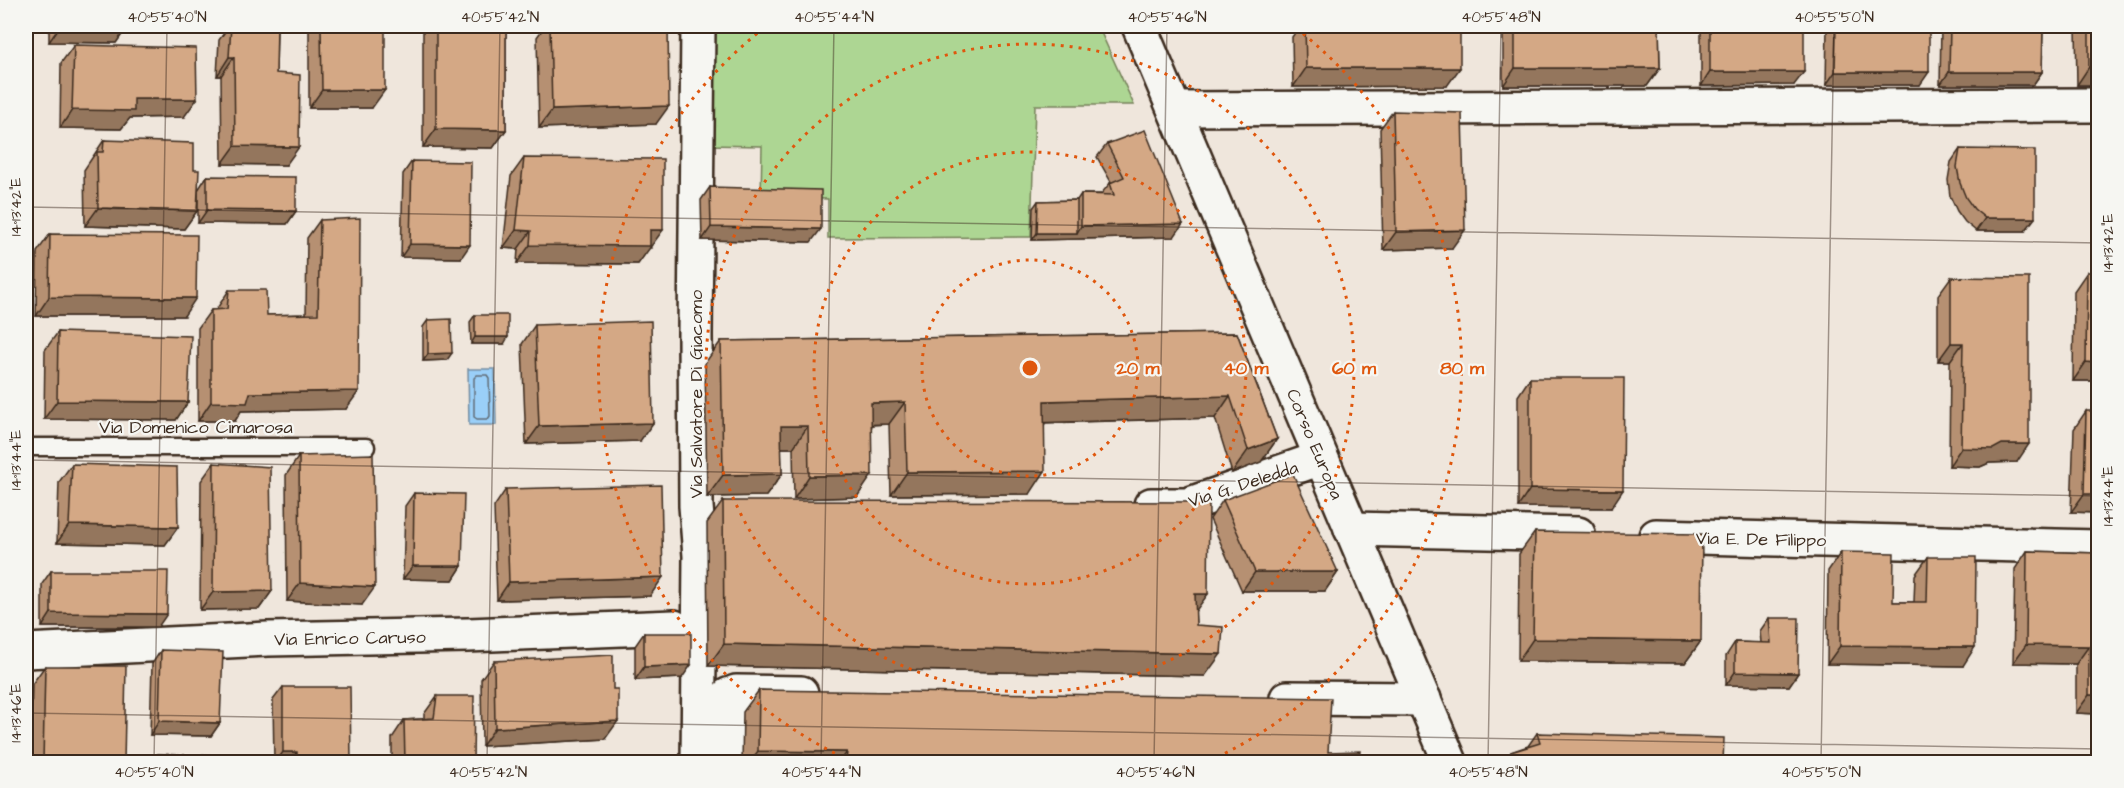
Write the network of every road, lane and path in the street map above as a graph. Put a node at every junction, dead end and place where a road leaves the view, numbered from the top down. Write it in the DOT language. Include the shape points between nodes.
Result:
graph roads {
  1 [pos="698,26"];
  2 [pos="1139,26"];
  3 [pos="2098,105"];
  4 [pos="1174,109"];
  5 [pos="26,447"];
  6 [pos="366,447"];
  7 [pos="1321,458"];
  8 [pos="1127,505"];
  9 [pos="1351,529"];
  10 [pos="2098,547"];
  11 [pos="674,627"];
  12 [pos="26,651"];
  13 [pos="831,693"];
  14 [pos="1258,698"];
  15 [pos="1424,699"];
  16 [pos="713,760"];
  17 [pos="1450,762"];
  1 -- 16 [label="street, Via Salvatore Di Giacomo" via="695,334 708,506 700,556"];
  2 -- 4 [label="street, Corso Europa"];
  3 -- 4 [label="street"];
  4 -- 7 [label="street, Corso Europa"];
  5 -- 6 [label="lane, Via Domenico Cimarosa"];
  7 -- 8 [label="street, Via G. Deledda" via="1187,505"];
  7 -- 9 [label="street, Corso Europa"];
  9 -- 10 [label="street, Via E. De Filippo"];
  9 -- 15 [label="street, Corso Europa"];
  11 -- 12 [label="street, Via Enrico Caruso" via="268,639"];
  13 -- 16 [label="street" via="728,695"];
  14 -- 15 [label="street"];
  15 -- 17 [label="street, Corso Europa"];
}
